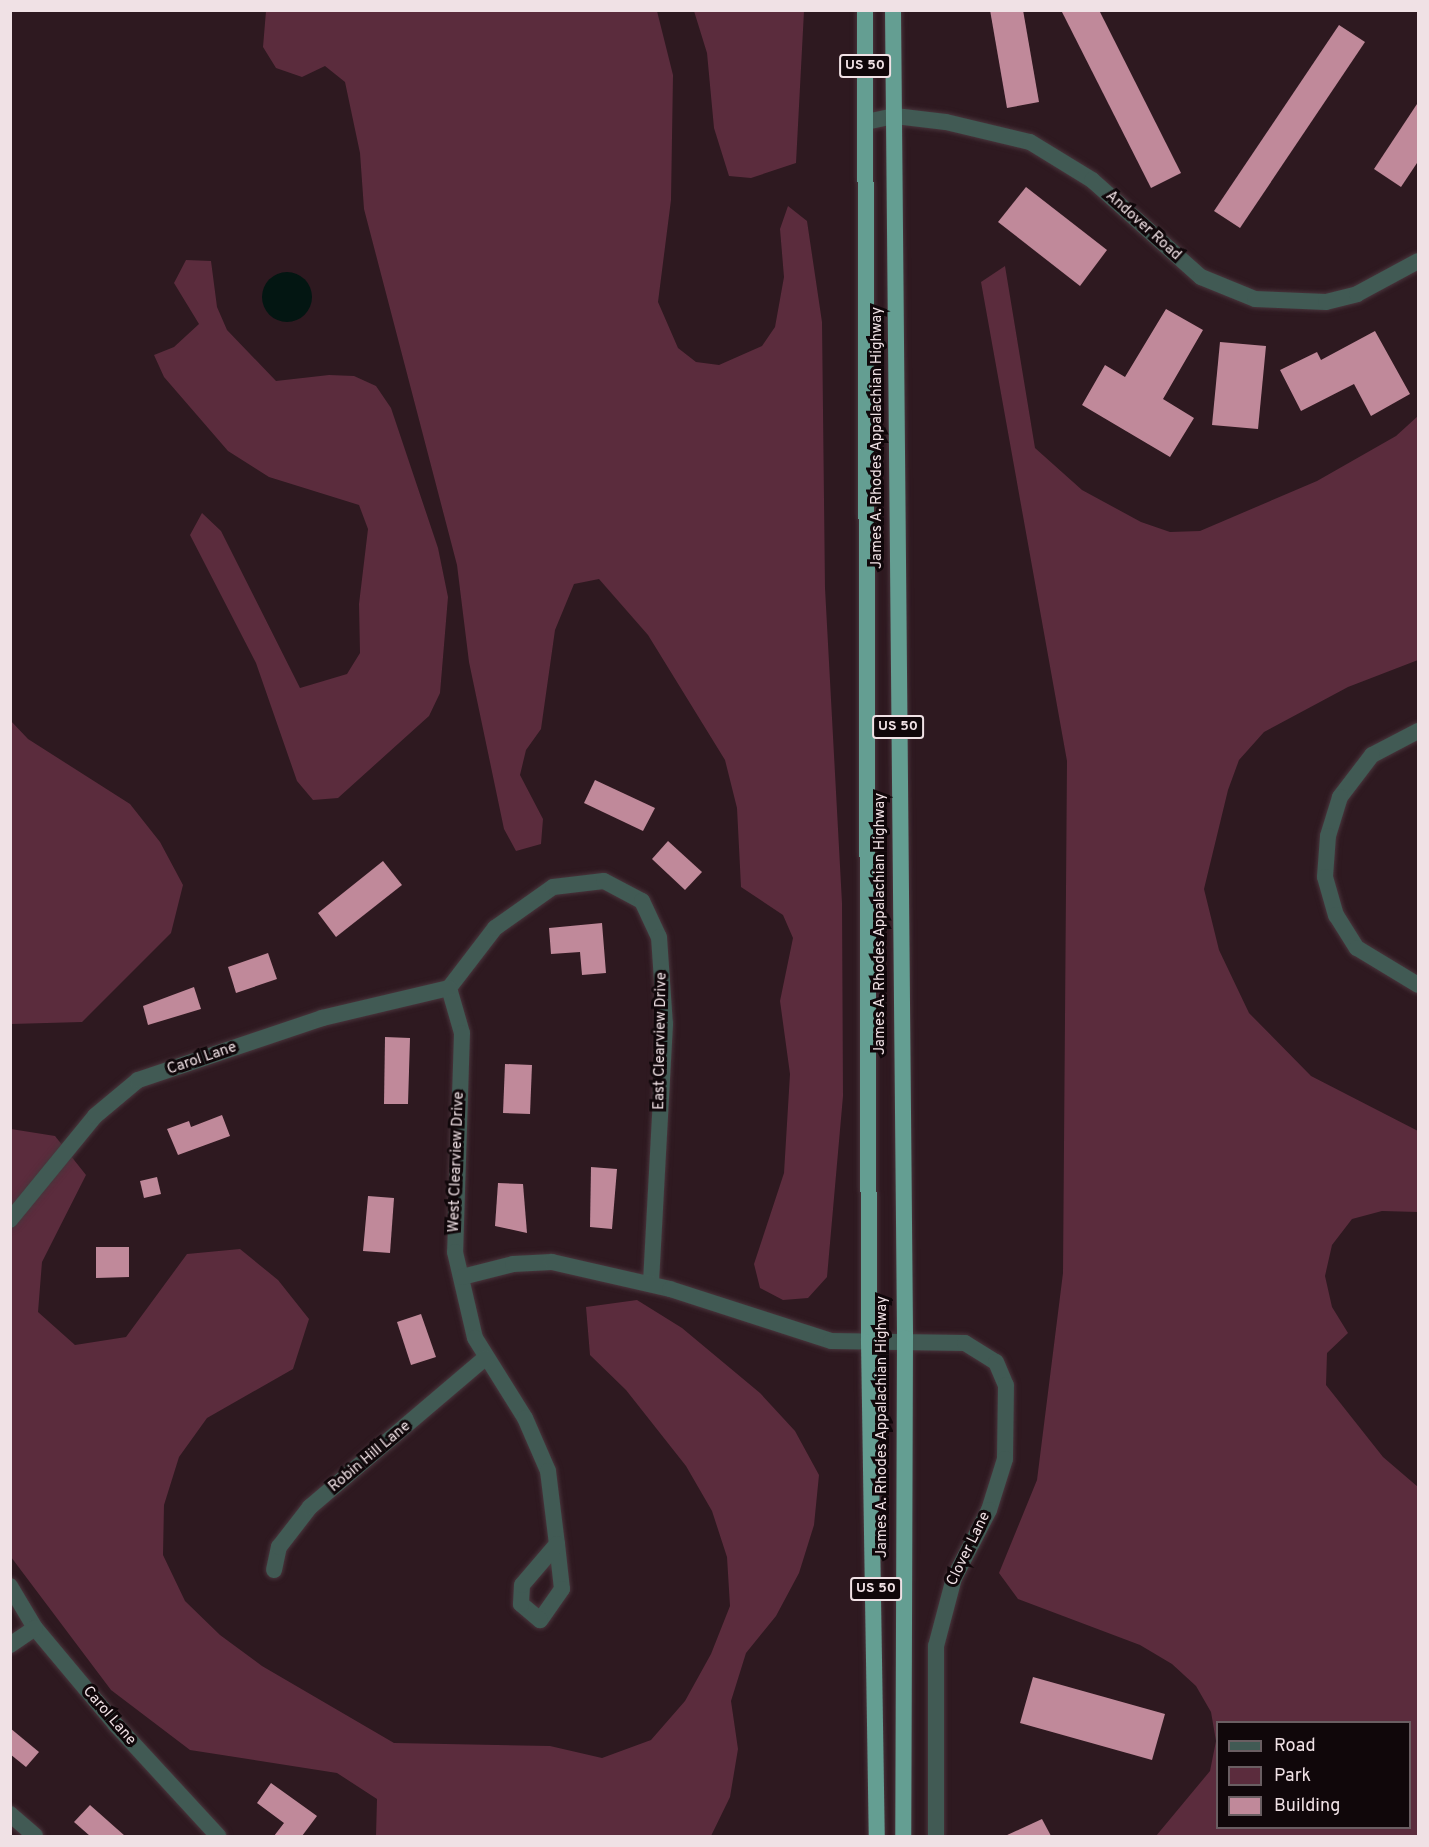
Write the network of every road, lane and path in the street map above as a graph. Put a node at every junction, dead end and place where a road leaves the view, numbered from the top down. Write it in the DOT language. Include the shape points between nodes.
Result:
graph roads {
  1 [pos="865,10"];
  2 [pos="893,10"];
  3 [pos="895,116"];
  4 [pos="866,122"];
  5 [pos="1419,261"];
  6 [pos="1419,731"];
  7 [pos="1419,985"];
  8 [pos="449,988"];
  9 [pos="10,1220"];
  10 [pos="462,1277"];
  11 [pos="651,1284"];
  12 [pos="905,1338"];
  13 [pos="869,1342"];
  14 [pos="485,1358"];
  15 [pos="557,1544"];
  16 [pos="274,1570"];
  17 [pos="10,1586"];
  18 [pos="35,1628"];
  19 [pos="10,1645"];
  20 [pos="10,1814"];
  21 [pos="35,1836"];
  22 [pos="218,1836"];
  23 [pos="877,1836"];
  24 [pos="903,1836"];
  25 [pos="936,1836"];
  1 -- 4 [label="highway, James A. Rhodes Appalachian Highway / US 50"];
  2 -- 3 [label="highway, James A. Rhodes Appalachian Highway / US 50"];
  3 -- 4 [label="street, Andover Road"];
  3 -- 5 [label="street, Andover Road" via="975,128 1057,156 1201,277 1228,292 1278,303 1318,304 1357,294"];
  3 -- 12 [label="highway, James A. Rhodes Appalachian Highway / US 50"];
  4 -- 13 [label="highway, James A. Rhodes Appalachian Highway / US 50"];
  6 -- 7 [label="street" via="1372,755 1340,797 1328,836 1325,877 1336,915 1357,948"];
  8 -- 9 [label="street, Carol Lane" via="322,1018 138,1080 95,1116"];
  8 -- 10 [label="street, West Clearview Drive" via="462,1033 454,1225"];
  8 -- 11 [label="street, East Clearview Drive" via="495,928 553,887 604,881 642,901 659,937 665,1024"];
  10 -- 11 [label="street" via="542,1261"];
  10 -- 14 [label="street, West Clearview Drive"];
  11 -- 13 [label="street" via="792,1331 831,1341"];
  12 -- 13 [label="street, Clover Lane"];
  12 -- 24 [label="highway, James A. Rhodes Appalachian Highway / US 50"];
  12 -- 25 [label="street, Clover Lane" via="965,1343 982,1351 1000,1368 1008,1405 1008,1435 998,1485 954,1578 938,1629"];
  13 -- 23 [label="highway, James A. Rhodes Appalachian Highway / US 50"];
  14 -- 15 [label="street, West Clearview Drive" via="525,1418 548,1471"];
  14 -- 16 [label="street, Robin Hill Lane" via="310,1507 279,1547"];
  17 -- 18 [label="street, Carol Lane"];
  18 -- 19 [label="street"];
  18 -- 22 [label="street, Carol Lane"];
  20 -- 21 [label="street"];
}
